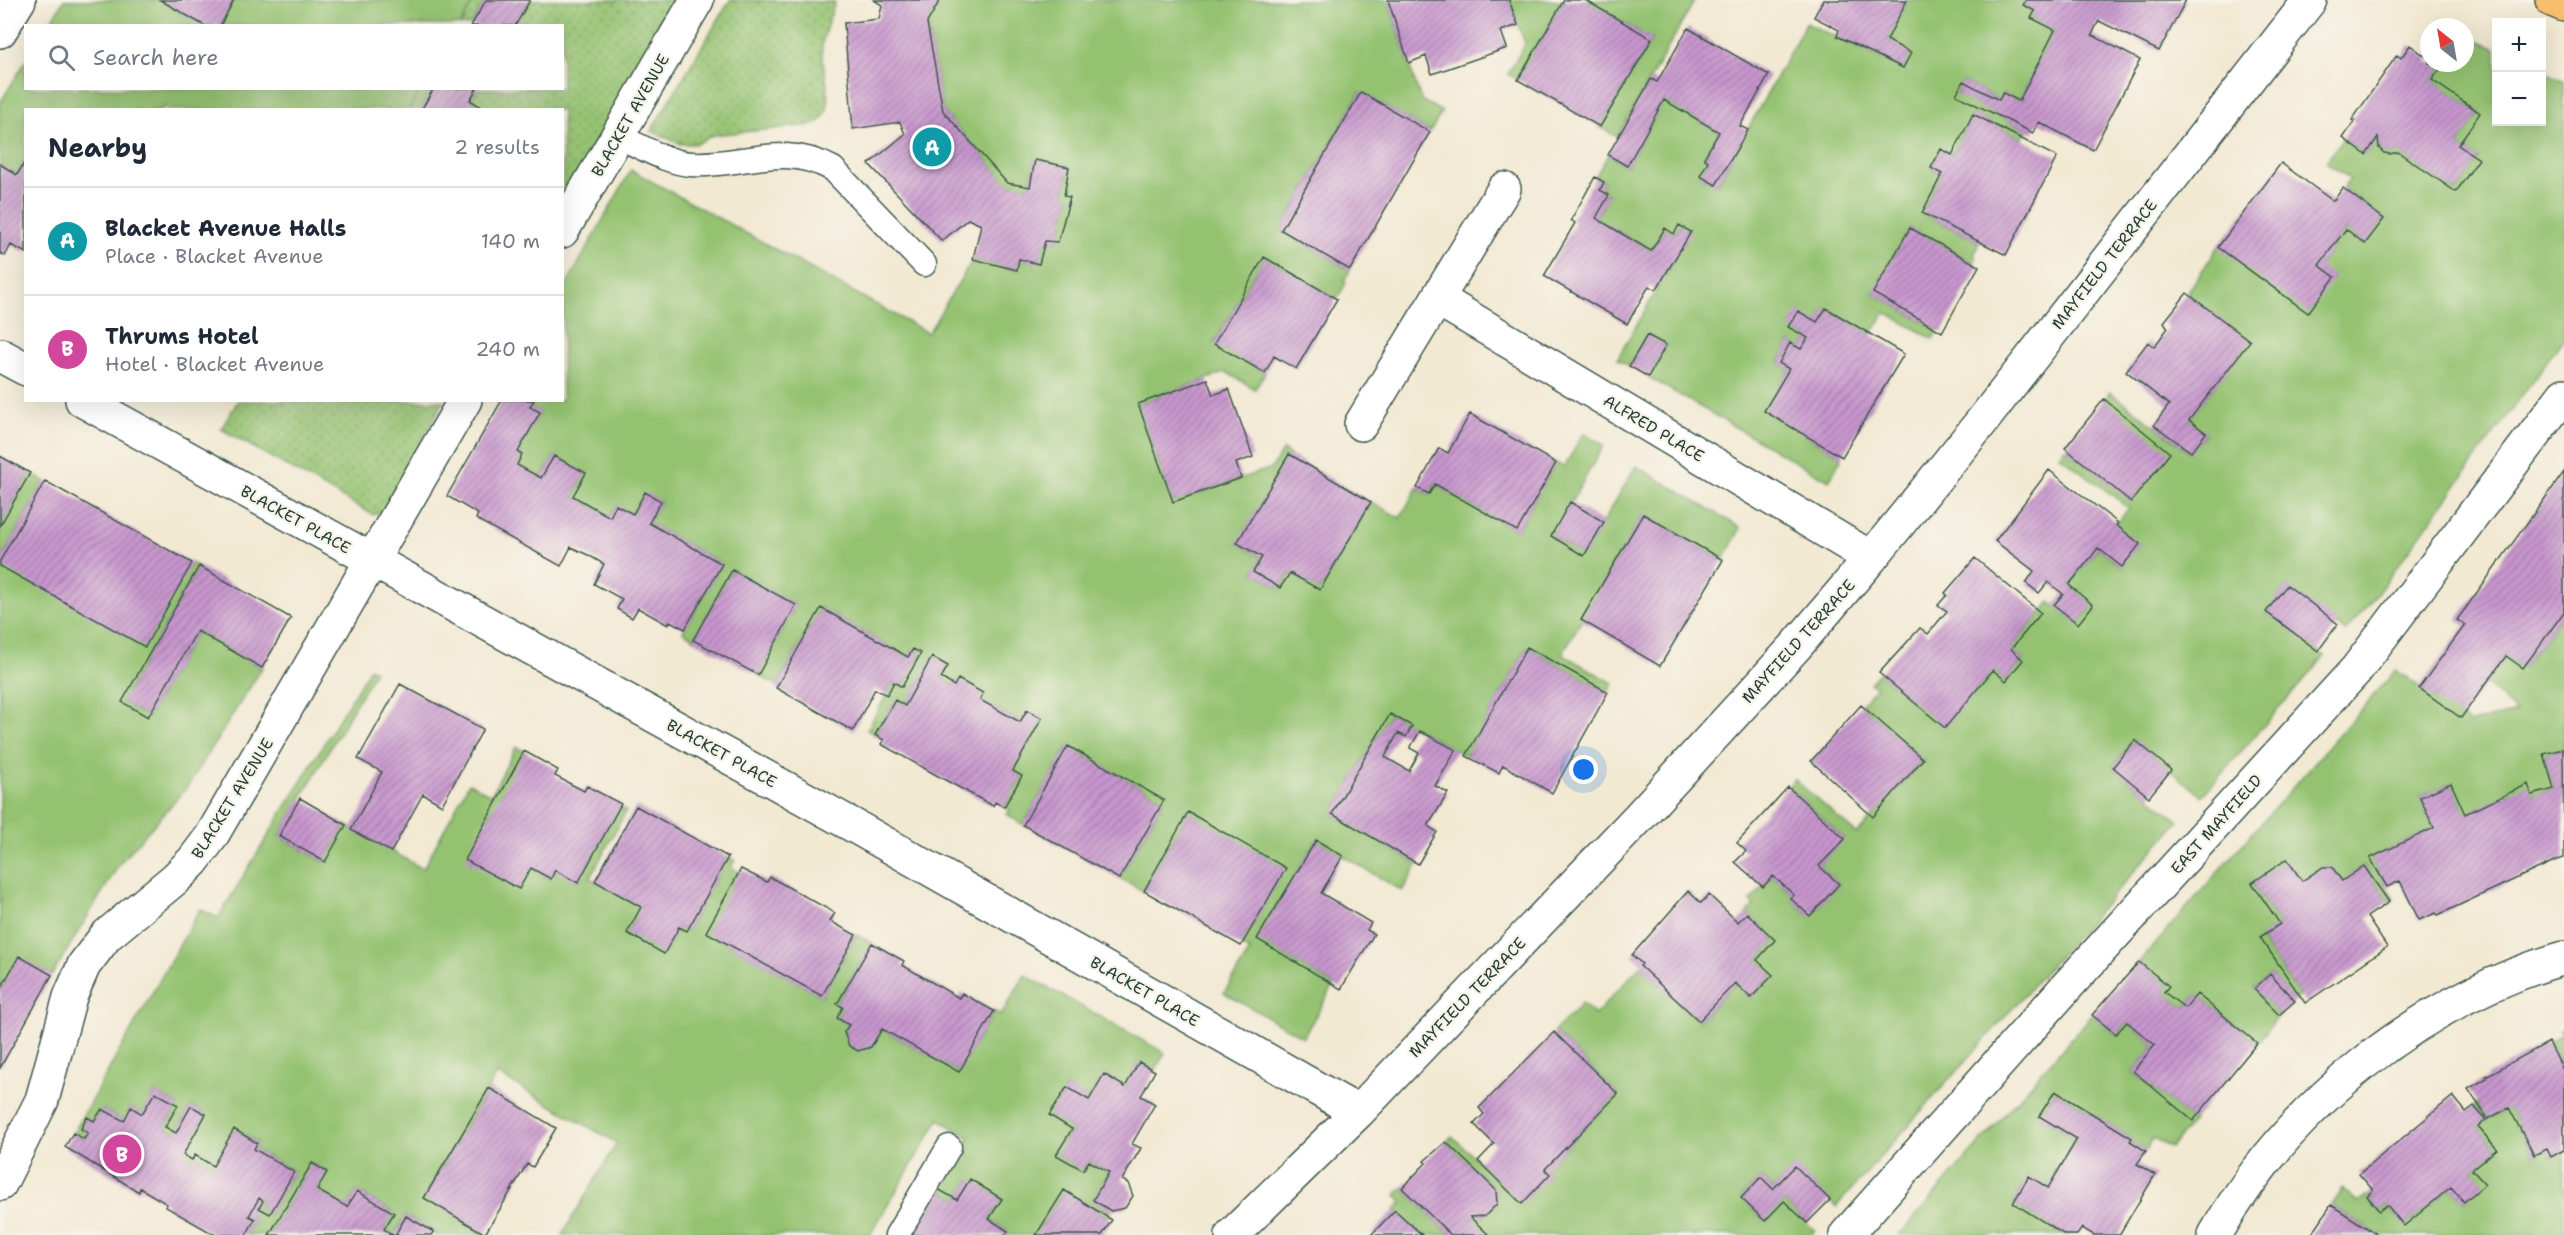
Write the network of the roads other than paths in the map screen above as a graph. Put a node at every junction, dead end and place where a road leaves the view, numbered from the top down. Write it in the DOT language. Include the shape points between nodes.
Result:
graph roads {
  1 [pos="19,0"];
  2 [pos="697,0"];
  3 [pos="2310,0"];
  4 [pos="2552,0"];
  5 [pos="2564,5"];
  6 [pos="0,31"];
  7 [pos="617,136"];
  8 [pos="1504,189"];
  9 [pos="564,228"];
  10 [pos="924,264"];
  11 [pos="1438,298"];
  12 [pos="0,355"];
  13 [pos="24,368"];
  14 [pos="2564,395"];
  15 [pos="86,402"];
  16 [pos="464,402"];
  17 [pos="1361,424"];
  18 [pos="1871,558"];
  19 [pos="372,562"];
  20 [pos="2564,958"];
  21 [pos="1358,1112"];
  22 [pos="949,1147"];
  23 [pos="0,1184"];
  24 [pos="897,1235"];
  25 [pos="1232,1235"];
  26 [pos="1846,1235"];
  27 [pos="2215,1235"];
  1 -- 6 [label="street"];
  2 -- 7 [label="street, BLACKET AVENUE"];
  3 -- 18 [label="street, MAYFIELD TERRACE"];
  4 -- 5 [label="main road"];
  7 -- 9 [label="street, BLACKET AVENUE"];
  7 -- 10 [label="lane" via="675,162 693,164 786,155 821,162 833,169"];
  8 -- 11 [label="street"];
  11 -- 17 [label="street"];
  11 -- 18 [label="street, ALFRED PLACE"];
  12 -- 13 [label="street"];
  14 -- 26 [label="street, EAST MAYFIELD" via="2356,670"];
  15 -- 19 [label="street, BLACKET PLACE"];
  16 -- 19 [label="street, BLACKET AVENUE"];
  18 -- 21 [label="street, MAYFIELD TERRACE" via="1639,817"];
  19 -- 21 [label="street, BLACKET PLACE" via="856,826"];
  19 -- 23 [label="street, BLACKET AVENUE" via="211,837 176,878 106,936 84,965 70,997 42,1100"];
  20 -- 27 [label="street" via="2443,1011 2375,1055 2293,1128"];
  21 -- 25 [label="street, MAYFIELD TERRACE"];
  22 -- 24 [label="lane"];
}
